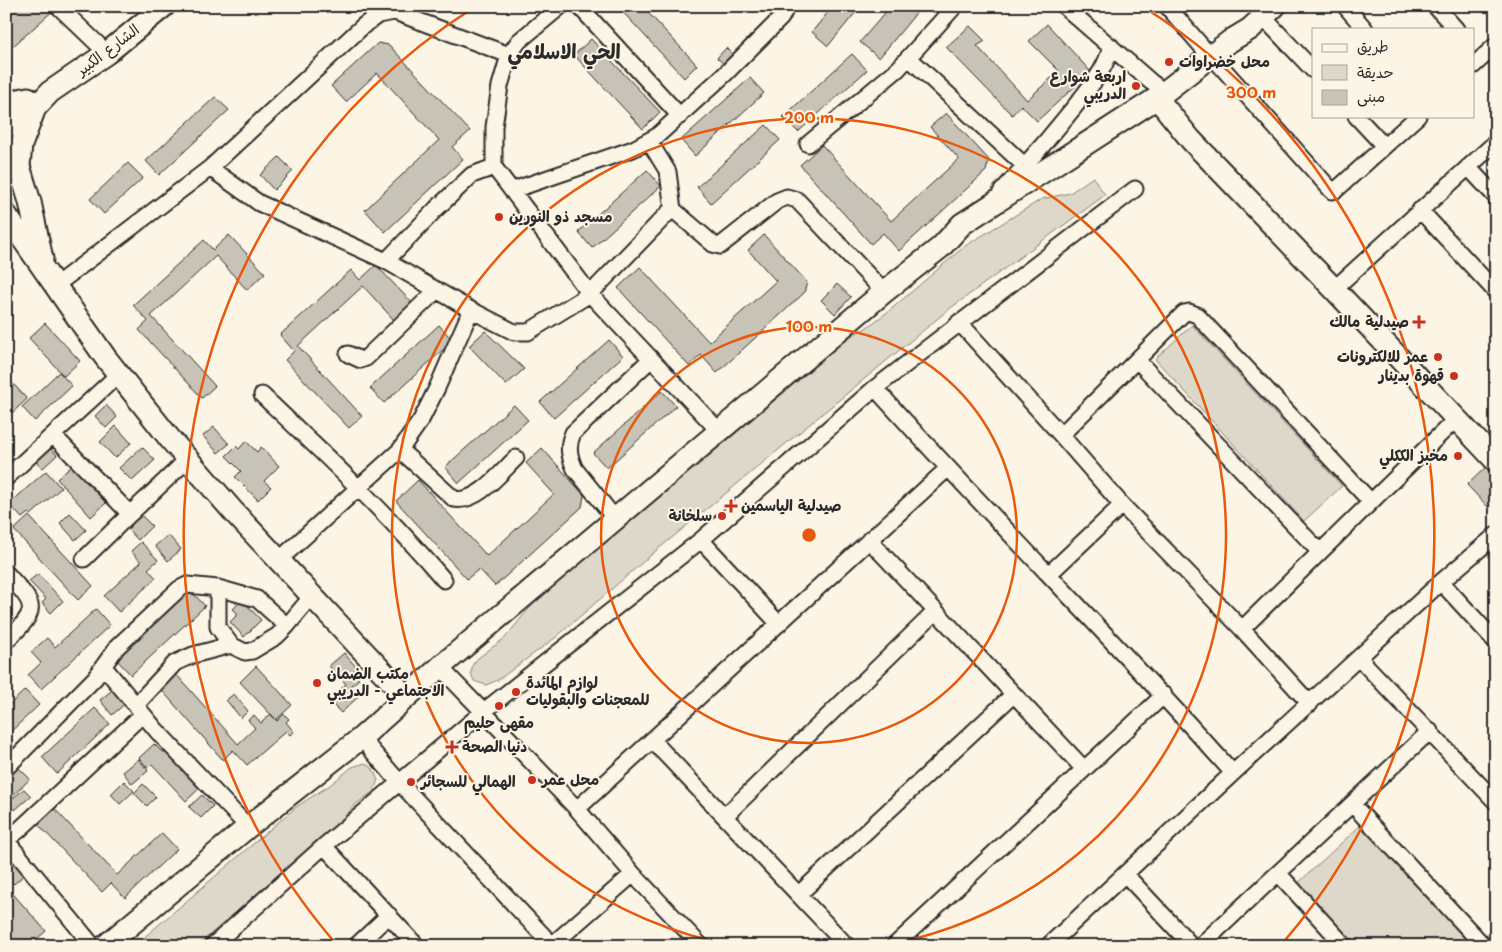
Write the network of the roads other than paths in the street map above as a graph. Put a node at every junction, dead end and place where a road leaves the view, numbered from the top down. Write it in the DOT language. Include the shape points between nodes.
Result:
graph roads {
  1 [pos="58,6"];
  2 [pos="164,6"];
  3 [pos="561,6"];
  4 [pos="578,6"];
  5 [pos="787,6"];
  6 [pos="955,6"];
  7 [pos="1064,6"];
  8 [pos="1167,6"];
  9 [pos="1345,6"];
  10 [pos="1435,6"];
  11 [pos="1263,17"];
  12 [pos="1364,28"];
  13 [pos="1455,28"];
  14 [pos="1496,45"];
  15 [pos="1111,46"];
  16 [pos="107,53"];
  17 [pos="509,55"];
  18 [pos="1476,57"];
  19 [pos="909,58"];
  20 [pos="1214,59"];
  21 [pos="1312,69"];
  22 [pos="1162,97"];
  23 [pos="6,103"];
  24 [pos="32,103"];
  25 [pos="6,113"];
  26 [pos="680,116"];
  27 [pos="1358,118"];
  28 [pos="1416,118"];
  29 [pos="6,127"];
  30 [pos="649,141"];
  31 [pos="1496,142"];
  32 [pos="808,144"];
  33 [pos="1384,146"];
  34 [pos="494,166"];
  35 [pos="1025,166"];
  36 [pos="1468,167"];
  37 [pos="210,168"];
  38 [pos="1134,189"];
  39 [pos="513,190"];
  40 [pos="1496,196"];
  41 [pos="988,206"];
  42 [pos="673,210"];
  43 [pos="1420,210"];
  44 [pos="6,215"];
  45 [pos="941,247"];
  46 [pos="386,262"];
  47 [pos="43,267"];
  48 [pos="56,285"];
  49 [pos="1338,285"];
  50 [pos="437,290"];
  51 [pos="884,292"];
  52 [pos="1496,292"];
  53 [pos="590,294"];
  54 [pos="471,310"];
  55 [pos="959,322"];
  56 [pos="348,354"];
  57 [pos="651,359"];
  58 [pos="1136,360"];
  59 [pos="119,374"];
  60 [pos="875,388"];
  61 [pos="262,395"];
  62 [pos="1456,419"];
  63 [pos="720,432"];
  64 [pos="1061,434"];
  65 [pos="53,435"];
  66 [pos="1496,442"];
  67 [pos="400,450"];
  68 [pos="516,458"];
  69 [pos="188,459"];
  70 [pos="1496,461"];
  71 [pos="947,469"];
  72 [pos="8,472"];
  73 [pos="360,488"];
  74 [pos="1371,502"];
  75 [pos="1122,505"];
  76 [pos="130,514"];
  77 [pos="616,520"];
  78 [pos="1496,535"];
  79 [pos="701,540"];
  80 [pos="869,540"];
  81 [pos="1320,552"];
  82 [pos="84,559"];
  83 [pos="279,560"];
  84 [pos="6,573"];
  85 [pos="1049,574"];
  86 [pos="444,580"];
  87 [pos="1441,582"];
  88 [pos="218,588"];
  89 [pos="312,596"];
  90 [pos="936,611"];
  91 [pos="779,624"];
  92 [pos="287,626"];
  93 [pos="1242,629"];
  94 [pos="6,641"];
  95 [pos="1496,642"];
  96 [pos="231,645"];
  97 [pos="1359,658"];
  98 [pos="104,667"];
  99 [pos="440,667"];
  100 [pos="1014,694"];
  101 [pos="1164,695"];
  102 [pos="406,697"];
  103 [pos="1310,704"];
  104 [pos="140,710"];
  105 [pos="484,711"];
  106 [pos="1430,731"];
  107 [pos="361,738"];
  108 [pos="652,740"];
  109 [pos="6,768"];
  110 [pos="1084,769"];
  111 [pos="1233,773"];
  112 [pos="399,782"];
  113 [pos="1496,802"];
  114 [pos="1352,804"];
  115 [pos="577,808"];
  116 [pos="725,816"];
  117 [pos="248,827"];
  118 [pos="6,840"];
  119 [pos="324,846"];
  120 [pos="1278,873"];
  121 [pos="633,874"];
  122 [pos="1125,874"];
  123 [pos="799,894"];
  124 [pos="389,915"];
  125 [pos="553,945"];
  126 [pos="93,946"];
  127 [pos="105,946"];
  128 [pos="212,946"];
  129 [pos="356,946"];
  130 [pos="417,946"];
  131 [pos="701,946"];
  132 [pos="847,946"];
  133 [pos="894,946"];
  134 [pos="1048,946"];
  135 [pos="1192,946"];
  136 [pos="1200,946"];
  137 [pos="1345,946"];
  138 [pos="1484,946"];
  1 -- 16 [label="street"];
  2 -- 16 [label="street, الشارع الكبير"];
  3 -- 17 [label="street" via="519,41"];
  4 -- 26 [label="street"];
  5 -- 26 [label="street" via="781,18"];
  6 -- 19 [label="street"];
  7 -- 15 [label="street"];
  8 -- 20 [label="street"];
  9 -- 12 [label="street"];
  10 -- 13 [label="street"];
  11 -- 20 [label="street" via="1236,47"];
  11 -- 21 [label="street"];
  14 -- 18 [label="street"];
  15 -- 22 [label="street"];
  15 -- 35 [label="street" via="1102,71"];
  16 -- 24 [label="street, الشارع الكبير"];
  17 -- 34 [label="street" via="494,127"];
  17 -- 37 [label="street" via="395,12 378,15"];
  19 -- 32 [label="street"];
  19 -- 35 [label="street"];
  20 -- 22 [label="street"];
  20 -- 33 [label="street" via="1330,190 1336,190"];
  22 -- 41 [label="street"];
  22 -- 45 [label="street" via="1136,128 970,235"];
  22 -- 49 [label="street" via="1191,140"];
  23 -- 24 [label="street"];
  24 -- 25 [label="street, الشارع الكبير"];
  24 -- 29 [label="street, الشارع الكبير"];
  24 -- 47 [label="street" via="19,166"];
  26 -- 30 [label="street"];
  27 -- 33 [label="street"];
  28 -- 33 [label="street"];
  30 -- 39 [label="street"];
  30 -- 42 [label="street" via="668,172"];
  31 -- 36 [label="street"];
  34 -- 39 [label="street"];
  34 -- 46 [label="street" via="472,176"];
  35 -- 41 [label="street"];
  36 -- 40 [label="street"];
  36 -- 43 [label="street"];
  37 -- 46 [label="street" via="259,203"];
  37 -- 48 [label="street"];
  38 -- 55 [label="street"];
  39 -- 53 [label="street"];
  41 -- 45 [label="street" via="962,224"];
  42 -- 51 [label="street" via="713,244 720,246 777,201 787,197 797,200"];
  42 -- 53 [label="street"];
  43 -- 49 [label="street"];
  43 -- 52 [label="street"];
  44 -- 47 [label="street"];
  45 -- 51 [label="street"];
  46 -- 50 [label="street"];
  47 -- 48 [label="street"];
  48 -- 59 [label="street"];
  49 -- 62 [label="street"];
  49 -- 66 [label="street"];
  50 -- 54 [label="street"];
  50 -- 56 [label="street" via="366,358 360,360"];
  51 -- 63 [label="street"];
  53 -- 54 [label="street" via="528,332 514,332"];
  53 -- 57 [label="street"];
  54 -- 67 [label="street" via="425,412"];
  55 -- 60 [label="street"];
  55 -- 64 [label="street"];
  57 -- 63 [label="street"];
  57 -- 77 [label="street" via="573,433 569,441 570,459 575,469"];
  58 -- 64 [label="street"];
  58 -- 74 [label="street" via="1184,313 1197,314"];
  58 -- 81 [label="street"];
  59 -- 65 [label="street"];
  59 -- 69 [label="street"];
  60 -- 71 [label="street"];
  60 -- 79 [label="street"];
  61 -- 73 [label="street"];
  62 -- 70 [label="street"];
  62 -- 74 [label="street"];
  63 -- 77 [label="street"];
  64 -- 75 [label="street"];
  65 -- 72 [label="street"];
  65 -- 76 [label="street"];
  67 -- 68 [label="street" via="454,499 462,501 480,492"];
  67 -- 73 [label="street"];
  69 -- 76 [label="street"];
  69 -- 83 [label="street"];
  71 -- 80 [label="street"];
  71 -- 85 [label="street"];
  73 -- 83 [label="street"];
  73 -- 86 [label="street"];
  74 -- 81 [label="street"];
  75 -- 85 [label="street"];
  75 -- 93 [label="street"];
  76 -- 82 [label="street"];
  77 -- 99 [label="street"];
  78 -- 87 [label="street"];
  79 -- 91 [label="street"];
  79 -- 105 [label="street"];
  80 -- 90 [label="street"];
  80 -- 91 [label="street"];
  81 -- 93 [label="street"];
  83 -- 89 [label="street"];
  84 -- 94 [label="street" via="31,604 30,616"];
  85 -- 101 [label="street"];
  87 -- 95 [label="street"];
  87 -- 97 [label="street"];
  88 -- 92 [label="street" via="257,599"];
  88 -- 96 [label="street" via="218,627"];
  88 -- 98 [label="street" via="188,585 179,589 117,647"];
  89 -- 92 [label="street"];
  89 -- 102 [label="street"];
  90 -- 100 [label="street"];
  90 -- 116 [label="street"];
  91 -- 108 [label="street"];
  92 -- 96 [label="street" via="252,651 245,652"];
  93 -- 103 [label="street"];
  96 -- 104 [label="street" via="175,663"];
  97 -- 103 [label="street"];
  97 -- 106 [label="street"];
  98 -- 104 [label="street"];
  98 -- 109 [label="street"];
  99 -- 102 [label="street"];
  99 -- 105 [label="street"];
  100 -- 110 [label="street"];
  100 -- 123 [label="street"];
  101 -- 110 [label="street"];
  101 -- 111 [label="street"];
  102 -- 107 [label="street"];
  103 -- 111 [label="street"];
  104 -- 117 [label="street"];
  104 -- 118 [label="street"];
  105 -- 112 [label="street"];
  105 -- 115 [label="street"];
  106 -- 113 [label="street"];
  106 -- 114 [label="street"];
  107 -- 112 [label="street"];
  107 -- 117 [label="street"];
  108 -- 115 [label="street"];
  108 -- 116 [label="street"];
  110 -- 133 [label="street"];
  111 -- 122 [label="street"];
  112 -- 119 [label="street"];
  112 -- 125 [label="street"];
  114 -- 120 [label="street"];
  114 -- 138 [label="street"];
  115 -- 121 [label="street"];
  116 -- 123 [label="street"];
  117 -- 127 [label="street"];
  118 -- 126 [label="street"];
  119 -- 124 [label="street"];
  119 -- 128 [label="street"];
  120 -- 136 [label="street"];
  120 -- 137 [label="street"];
  121 -- 125 [label="street"];
  121 -- 131 [label="street"];
  122 -- 134 [label="street"];
  122 -- 135 [label="street"];
  123 -- 132 [label="street"];
  124 -- 129 [label="street"];
  124 -- 130 [label="street"];
}
